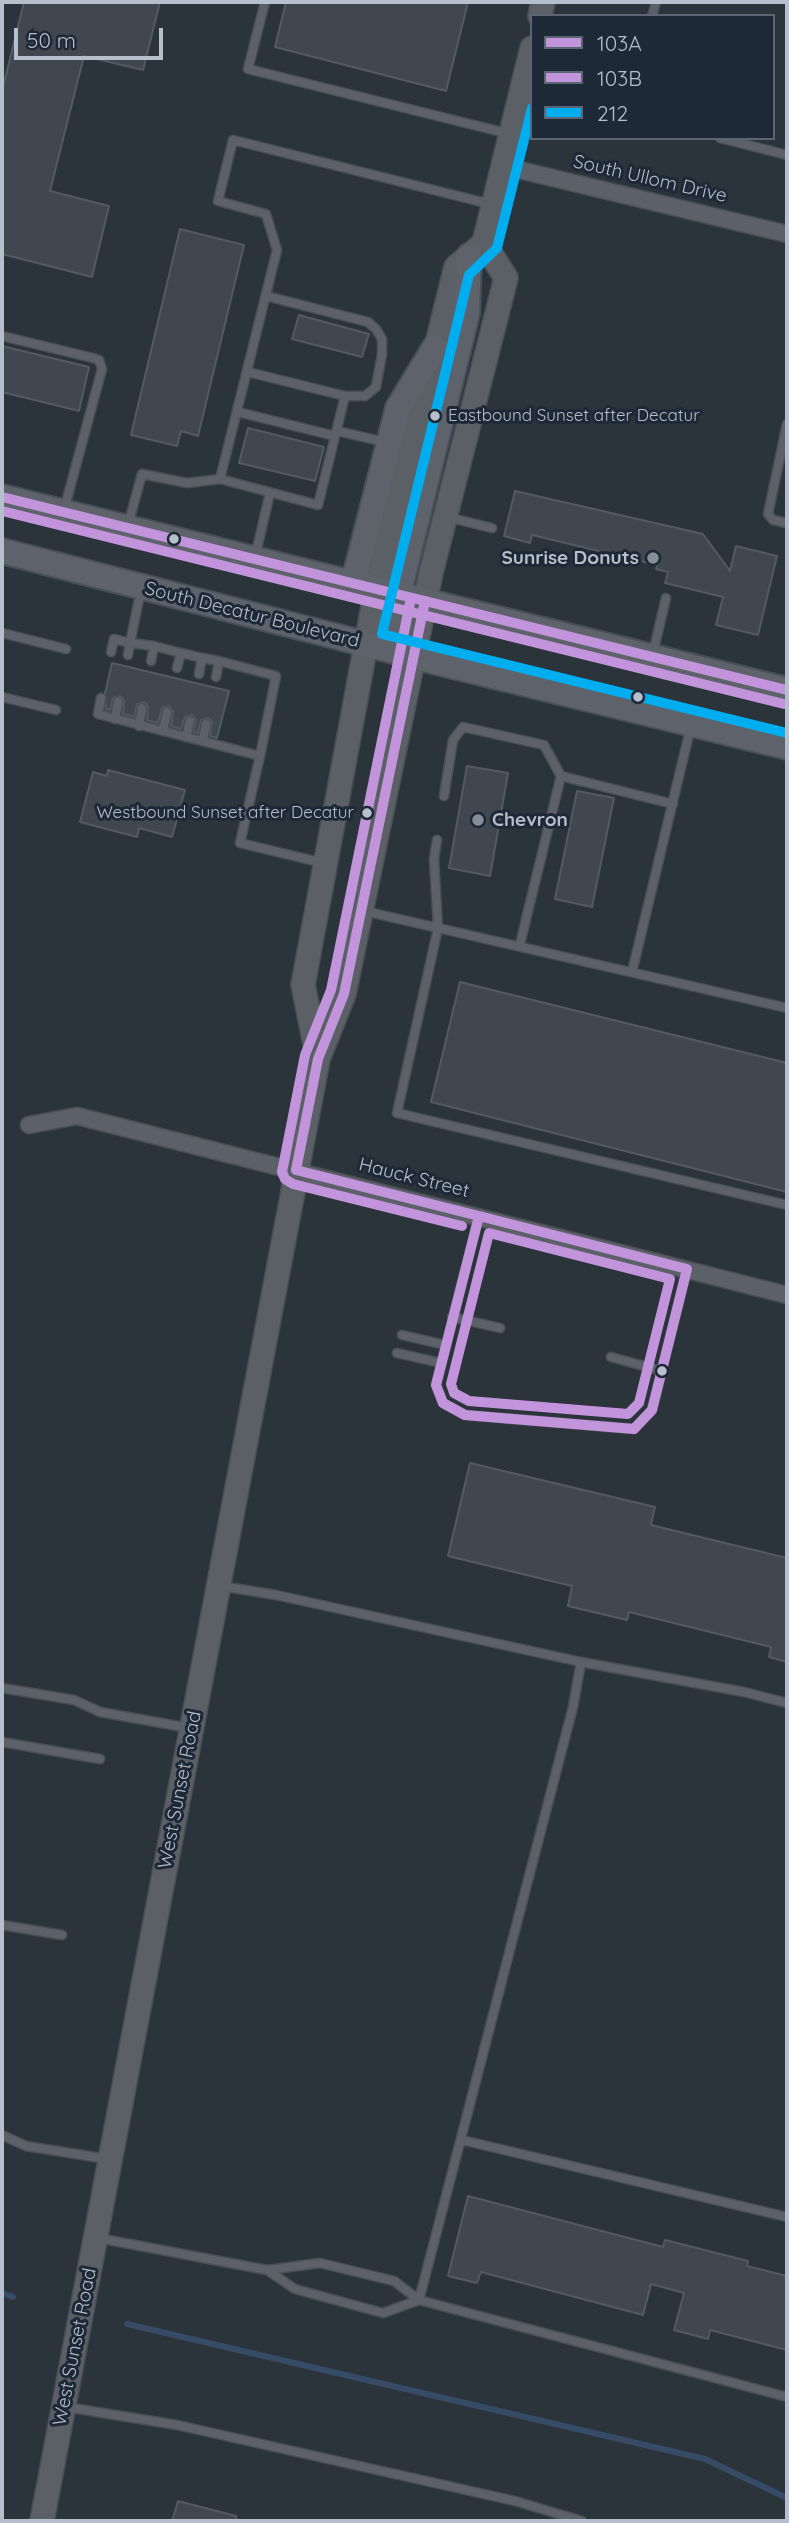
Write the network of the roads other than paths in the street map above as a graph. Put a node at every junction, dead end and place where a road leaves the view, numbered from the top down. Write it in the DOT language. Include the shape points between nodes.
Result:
graph roads {
  1 [pos="264,2"];
  2 [pos="530,56"];
  3 [pos="511,134"];
  4 [pos="728,140"];
  5 [pos="787,155"];
  6 [pos="503,166"];
  7 [pos="493,205"];
  8 [pos="787,233"];
  9 [pos="477,249"];
  10 [pos="266,296"];
  11 [pos="2,336"];
  12 [pos="435,347"];
  13 [pos="248,372"];
  14 [pos="345,396"];
  15 [pos="238,412"];
  16 [pos="787,430"];
  17 [pos="336,434"];
  18 [pos="389,443"];
  19 [pos="220,479"];
  20 [pos="270,493"];
  21 [pos="2,497"];
  22 [pos="64,513"];
  23 [pos="444,516"];
  24 [pos="787,523"];
  25 [pos="127,528"];
  26 [pos="492,528"];
  27 [pos="2,551"];
  28 [pos="254,559"];
  29 [pos="141,586"];
  30 [pos="376,590"];
  31 [pos="666,598"];
  32 [pos="425,601"];
  33 [pos="2,633"];
  34 [pos="130,643"];
  35 [pos="154,646"];
  36 [pos="376,647"];
  37 [pos="66,649"];
  38 [pos="111,652"];
  39 [pos="181,653"];
  40 [pos="128,655"];
  41 [pos="414,657"];
  42 [pos="652,657"];
  43 [pos="202,658"];
  44 [pos="151,661"];
  45 [pos="219,661"];
  46 [pos="177,668"];
  47 [pos="199,674"];
  48 [pos="216,677"];
  49 [pos="787,690"];
  50 [pos="2,697"];
  51 [pos="101,698"];
  52 [pos="118,702"];
  53 [pos="142,708"];
  54 [pos="56,710"];
  55 [pos="167,712"];
  56 [pos="115,719"];
  57 [pos="190,720"];
  58 [pos="206,724"];
  59 [pos="691,724"];
  60 [pos="139,726"];
  61 [pos="163,731"];
  62 [pos="186,737"];
  63 [pos="203,741"];
  64 [pos="787,747"];
  65 [pos="260,756"];
  66 [pos="561,776"];
  67 [pos="444,796"];
  68 [pos="673,804"];
  69 [pos="437,840"];
  70 [pos="326,864"];
  71 [pos="360,910"];
  72 [pos="438,928"];
  73 [pos="520,944"];
  74 [pos="632,972"];
  75 [pos="787,1008"];
  76 [pos="318,1059"];
  77 [pos="29,1125"];
  78 [pos="296,1170"];
  79 [pos="787,1205"];
  80 [pos="479,1216"];
  81 [pos="687,1269"];
  82 [pos="787,1295"];
  83 [pos="452,1317"];
  84 [pos="500,1328"];
  85 [pos="401,1335"];
  86 [pos="445,1345"];
  87 [pos="397,1353"];
  88 [pos="611,1357"];
  89 [pos="441,1363"];
  90 [pos="662,1371"];
  91 [pos="219,1586"];
  92 [pos="582,1662"];
  93 [pos="2,1688"];
  94 [pos="787,1703"];
  95 [pos="192,1729"];
  96 [pos="2,1742"];
  97 [pos="100,1759"];
  98 [pos="2,1924"];
  99 [pos="62,1936"];
  100 [pos="2,2135"];
  101 [pos="462,2140"];
  102 [pos="110,2159"];
  103 [pos="787,2217"];
  104 [pos="95,2238"];
  105 [pos="267,2270"];
  106 [pos="419,2300"];
  107 [pos="787,2398"];
  108 [pos="64,2406"];
  109 [pos="42,2521"];
  110 [pos="582,2521"];
  1 -- 3 [label="lane" via="248,69"];
  2 -- 3 [label="main road"];
  3 -- 6 [label="main road"];
  4 -- 5 [label="lane"];
  6 -- 7 [label="main road"];
  6 -- 8 [label="street, South Ullom Drive"];
  7 -- 9 [label="main road"];
  7 -- 10 [label="lane" via="233,140 218,201 266,214 277,250"];
  9 -- 12 [label="main road" via="456,267"];
  9 -- 23 [label="main road, West Sunset Road" via="506,278"];
  9 -- 30 [label="main road" via="467,314"];
  10 -- 13 [label="lane"];
  10 -- 14 [label="lane" via="368,321 376,329 382,346 376,387 365,396"];
  11 -- 22 [label="lane" via="99,360 102,376"];
  12 -- 18 [label="main road" via="398,408"];
  12 -- 30 [label="main road"];
  13 -- 14 [label="lane"];
  13 -- 15 [label="lane"];
  14 -- 17 [label="lane"];
  15 -- 17 [label="lane"];
  15 -- 19 [label="lane"];
  16 -- 24 [label="lane" via="768,514 772,520"];
  17 -- 18 [label="lane"];
  17 -- 20 [label="lane" via="318,505"];
  18 -- 30 [label="main road"];
  19 -- 20 [label="lane"];
  19 -- 25 [label="lane" via="187,483 142,474"];
  20 -- 28 [label="lane"];
  21 -- 22 [label="main road"];
  22 -- 25 [label="main road"];
  23 -- 26 [label="lane"];
  23 -- 32 [label="main road, West Sunset Road"];
  25 -- 28 [label="main road"];
  27 -- 29 [label="main road, South Decatur Boulevard"];
  28 -- 30 [label="main road"];
  29 -- 34 [label="lane"];
  29 -- 36 [label="main road, South Decatur Boulevard"];
  30 -- 32 [label="main road"];
  30 -- 36 [label="main road"];
  31 -- 42 [label="lane"];
  32 -- 41 [label="main road, West Sunset Road"];
  32 -- 42 [label="main road"];
  33 -- 37 [label="lane"];
  34 -- 35 [label="lane"];
  34 -- 38 [label="lane" via="114,639"];
  34 -- 40 [label="lane"];
  35 -- 39 [label="lane"];
  35 -- 44 [label="lane"];
  36 -- 41 [label="main road, South Decatur Boulevard"];
  36 -- 70 [label="main road, West Sunset Road"];
  39 -- 43 [label="lane"];
  39 -- 46 [label="lane"];
  41 -- 59 [label="main road, South Decatur Boulevard"];
  41 -- 71 [label="main road, West Sunset Road"];
  42 -- 49 [label="main road"];
  43 -- 45 [label="lane"];
  43 -- 47 [label="lane"];
  45 -- 48 [label="lane"];
  45 -- 65 [label="lane" via="276,676"];
  50 -- 54 [label="lane"];
  51 -- 56 [label="lane" via="98,714"];
  52 -- 56 [label="lane"];
  53 -- 60 [label="lane"];
  55 -- 61 [label="lane"];
  56 -- 60 [label="lane"];
  57 -- 62 [label="lane"];
  58 -- 63 [label="lane"];
  59 -- 64 [label="main road, South Decatur Boulevard"];
  59 -- 68 [label="lane"];
  60 -- 61 [label="lane"];
  61 -- 62 [label="lane"];
  62 -- 63 [label="lane"];
  63 -- 65 [label="lane"];
  65 -- 70 [label="lane" via="240,843"];
  66 -- 67 [label="lane" via="544,745 463,727 453,740"];
  66 -- 68 [label="lane"];
  66 -- 73 [label="lane"];
  68 -- 74 [label="lane"];
  69 -- 72 [label="lane"];
  70 -- 76 [label="main road, West Sunset Road" via="303,985"];
  71 -- 72 [label="lane"];
  71 -- 76 [label="main road, West Sunset Road" via="344,994"];
  72 -- 73 [label="lane"];
  72 -- 79 [label="lane" via="397,1113"];
  73 -- 74 [label="lane"];
  74 -- 75 [label="lane"];
  76 -- 78 [label="main road, West Sunset Road"];
  77 -- 78 [label="street, Hauck Street" via="77,1116"];
  78 -- 80 [label="street, Hauck Street"];
  78 -- 91 [label="main road, West Sunset Road"];
  80 -- 81 [label="street, Hauck Street"];
  80 -- 83 [label="lane"];
  81 -- 82 [label="street, Hauck Street"];
  81 -- 90 [label="lane"];
  83 -- 84 [label="lane"];
  83 -- 86 [label="lane"];
  85 -- 86 [label="lane"];
  86 -- 89 [label="lane"];
  87 -- 89 [label="lane"];
  88 -- 90 [label="lane"];
  89 -- 90 [label="lane" via="436,1385 443,1403 465,1415 634,1429 652,1410"];
  91 -- 92 [label="lane"];
  91 -- 95 [label="main road, West Sunset Road"];
  92 -- 94 [label="lane"];
  92 -- 101 [label="lane"];
  93 -- 95 [label="lane"];
  95 -- 102 [label="main road, West Sunset Road"];
  96 -- 97 [label="lane"];
  98 -- 99 [label="lane"];
  100 -- 102 [label="lane" via="26,2146"];
  101 -- 103 [label="lane"];
  101 -- 106 [label="lane"];
  102 -- 104 [label="main road, West Sunset Road"];
  104 -- 105 [label="lane"];
  104 -- 108 [label="main road, West Sunset Road"];
  105 -- 106 [label="lane" via="313,2262 394,2281"];
  105 -- 106 [label="lane" via="295,2289 383,2313"];
  106 -- 107 [label="lane"];
  108 -- 109 [label="main road, West Sunset Road"];
  108 -- 110 [label="lane" via="177,2425 515,2501"];
}
